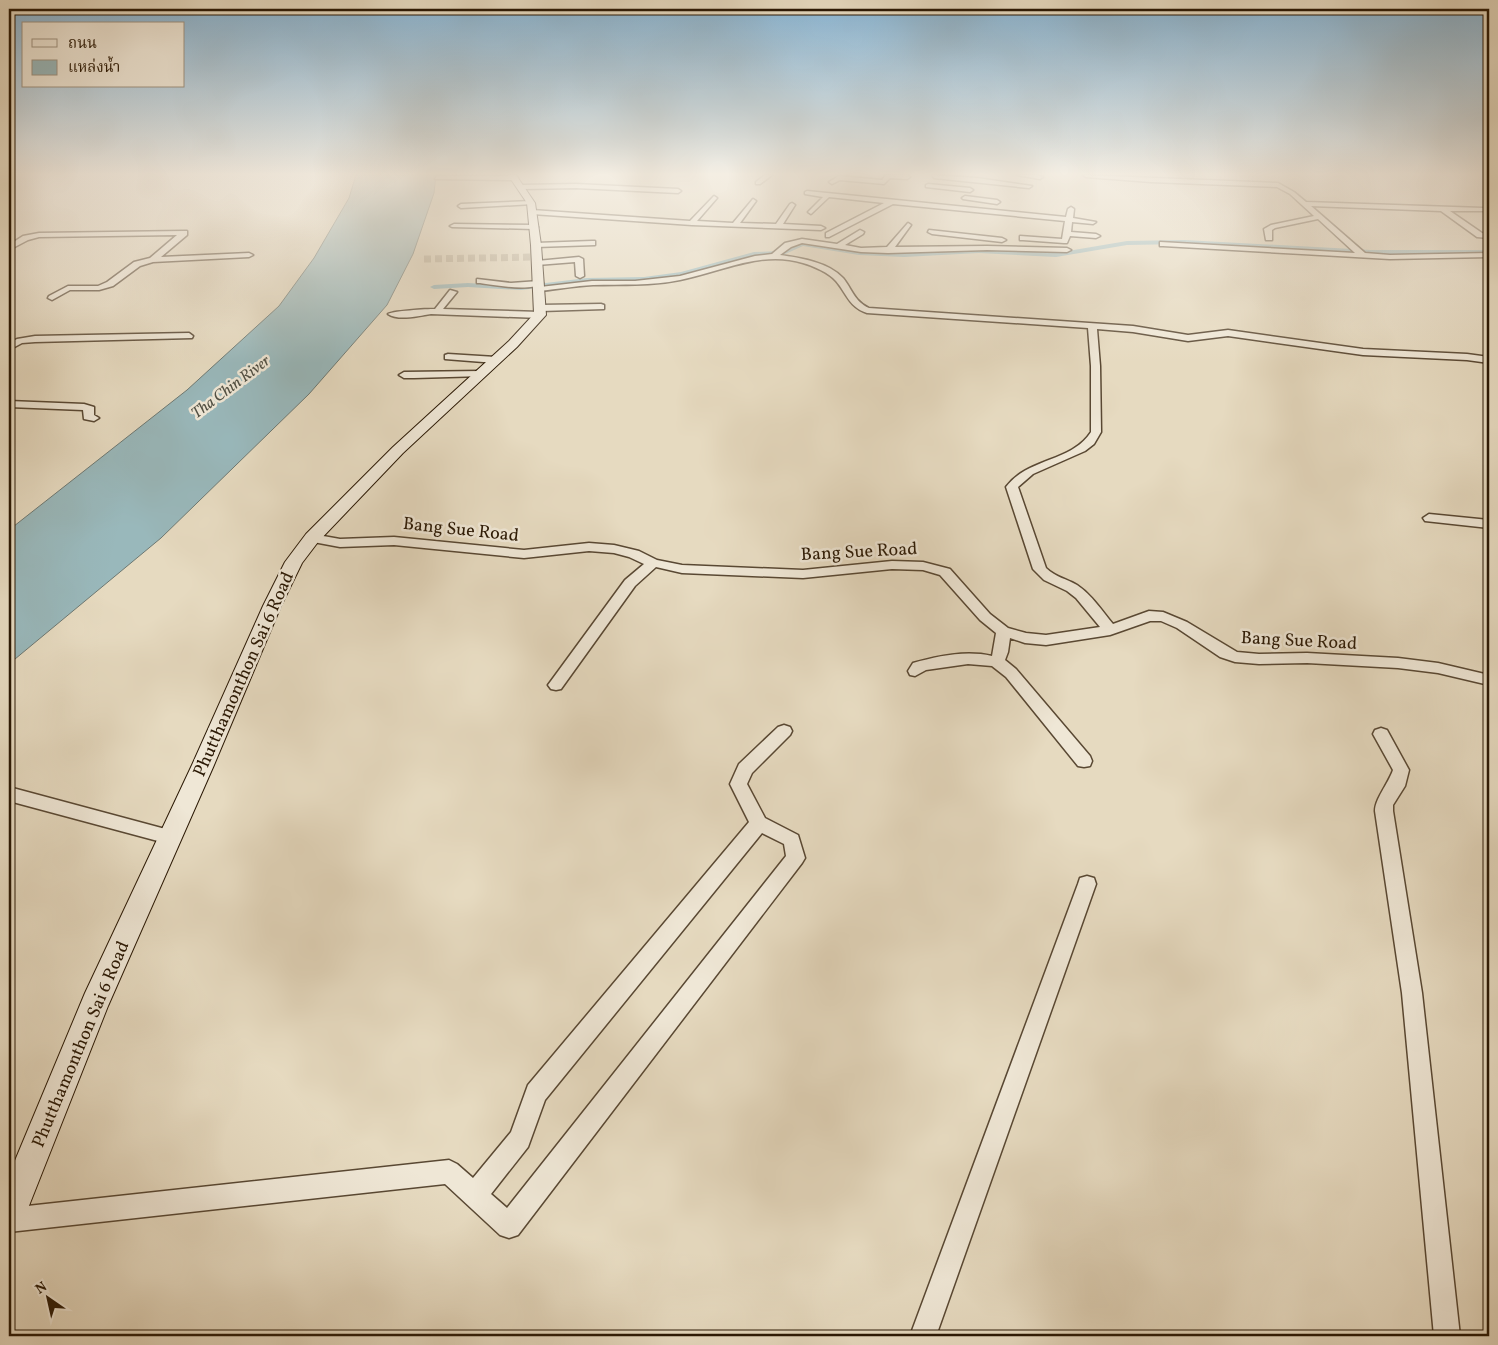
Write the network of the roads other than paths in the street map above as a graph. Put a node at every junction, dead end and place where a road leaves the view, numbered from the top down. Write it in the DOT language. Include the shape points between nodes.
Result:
graph roads {
  1 [pos="27,238"];
  2 [pos="179,238"];
  3 [pos="535,238"];
  4 [pos="851,238"];
  5 [pos="898,238"];
  6 [pos="929,238"];
  7 [pos="974,238"];
  8 [pos="1048,238"];
  9 [pos="1065,238"];
  10 [pos="1342,238"];
  11 [pos="592,243"];
  12 [pos="576,244"];
  13 [pos="1163,244"];
  14 [pos="536,245"];
  15 [pos="971,245"];
  16 [pos="837,247"];
  17 [pos="923,247"];
  18 [pos="9,248"];
  19 [pos="1066,250"];
  20 [pos="888,251"];
  21 [pos="776,253"];
  22 [pos="1359,253"];
  23 [pos="249,255"];
  24 [pos="1489,255"];
  25 [pos="153,260"];
  26 [pos="578,260"];
  27 [pos="537,263"];
  28 [pos="580,276"];
  29 [pos="480,281"];
  30 [pos="454,292"];
  31 [pos="52,298"];
  32 [pos="539,303"];
  33 [pos="601,308"];
  34 [pos="437,311"];
  35 [pos="392,314"];
  36 [pos="427,318"];
  37 [pos="1092,326"];
  38 [pos="189,336"];
  39 [pos="9,348"];
  40 [pos="448,358"];
  41 [pos="496,360"];
  42 [pos="1489,360"];
  43 [pos="481,374"];
  44 [pos="404,375"];
  45 [pos="9,404"];
  46 [pos="94,418"];
  47 [pos="1429,518"];
  48 [pos="1489,524"];
  49 [pos="312,538"];
  50 [pos="653,564"];
  51 [pos="1110,630"];
  52 [pos="1003,633"];
  53 [pos="999,657"];
  54 [pos="915,672"];
  55 [pos="1489,680"];
  56 [pos="556,685"];
  57 [pos="784,731"];
  58 [pos="1381,734"];
  59 [pos="1084,761"];
  60 [pos="9,794"];
  61 [pos="759,823"];
  62 [pos="169,837"];
  63 [pos="1087,884"];
  64 [pos="475,1196"];
  65 [pos="9,1214"];
  66 [pos="9,1220"];
  67 [pos="923,1336"];
  68 [pos="1447,1336"];
  1 -- 18 [label="street"];
  2 -- 25 [label="street"];
  3 -- 14 [label="main road"];
  4 -- 16 [label="street"];
  5 -- 20 [label="street"];
  6 -- 17 [label="street"];
  7 -- 15 [label="street"];
  8 -- 9 [label="street" via="1064,241"];
  10 -- 22 [label="street"];
  11 -- 12 [label="street"];
  12 -- 14 [label="street"];
  12 -- 26 [label="street"];
  13 -- 22 [label="street"];
  14 -- 27 [label="main road"];
  16 -- 20 [label="street"];
  16 -- 21 [label="street" via="802,241 793,242"];
  19 -- 20 [label="street"];
  21 -- 32 [label="street" via="680,278 592,284"];
  21 -- 37 [label="street" via="832,273 854,301 867,310"];
  22 -- 24 [label="street" via="1400,257"];
  23 -- 25 [label="street"];
  25 -- 31 [label="street" via="137,264 105,286 66,288"];
  26 -- 27 [label="street"];
  26 -- 28 [label="street"];
  27 -- 32 [label="main road"];
  29 -- 32 [label="street" via="511,285"];
  30 -- 34 [label="street"];
  32 -- 33 [label="street"];
  32 -- 34 [label="street"];
  32 -- 36 [label="street"];
  32 -- 41 [label="main road, Phutthamonthon Sai 6 Road"];
  34 -- 35 [label="street"];
  37 -- 42 [label="street" via="1188,338 1228,333 1363,352"];
  37 -- 51 [label="street" via="1096,393 1094,438 1020,478 1012,487 1040,570 1052,581 1075,589"];
  38 -- 39 [label="street" via="34,339 17,342"];
  40 -- 41 [label="street"];
  41 -- 43 [label="main road, Phutthamonthon Sai 6 Road"];
  43 -- 44 [label="street"];
  43 -- 49 [label="main road, Phutthamonthon Sai 6 Road" via="398,450"];
  45 -- 46 [label="street" via="84,407 90,409 88,417"];
  47 -- 48 [label="street"];
  49 -- 50 [label="street, Bang Sue Road" via="340,543 394,541 524,554 589,547 624,552"];
  49 -- 62 [label="main road, Phutthamonthon Sai 6 Road" via="294,562 277,594"];
  50 -- 52 [label="street, Bang Sue Road" via="682,570 781,574 892,565 930,567 945,572 970,602"];
  50 -- 56 [label="street" via="630,583"];
  51 -- 52 [label="street, Bang Sue Road" via="1046,640"];
  51 -- 55 [label="street, Bang Sue Road" via="1149,616 1162,617 1182,625 1235,657 1398,663"];
  52 -- 53 [label="street"];
  53 -- 54 [label="street" via="925,664"];
  53 -- 59 [label="street"];
  57 -- 61 [label="street" via="745,769 738,784"];
  58 -- 68 [label="street" via="1401,770 1396,786 1384,804 1384,812 1412,993"];
  60 -- 62 [label="street"];
  61 -- 64 [label="street" via="536,1093 520,1139"];
  61 -- 64 [label="street" via="792,840 796,858 509,1226"];
  62 -- 65 [label="main road, Phutthamonthon Sai 6 Road" via="95,1003"];
  63 -- 67 [label="street"];
  64 -- 66 [label="street" via="449,1172"];
}
